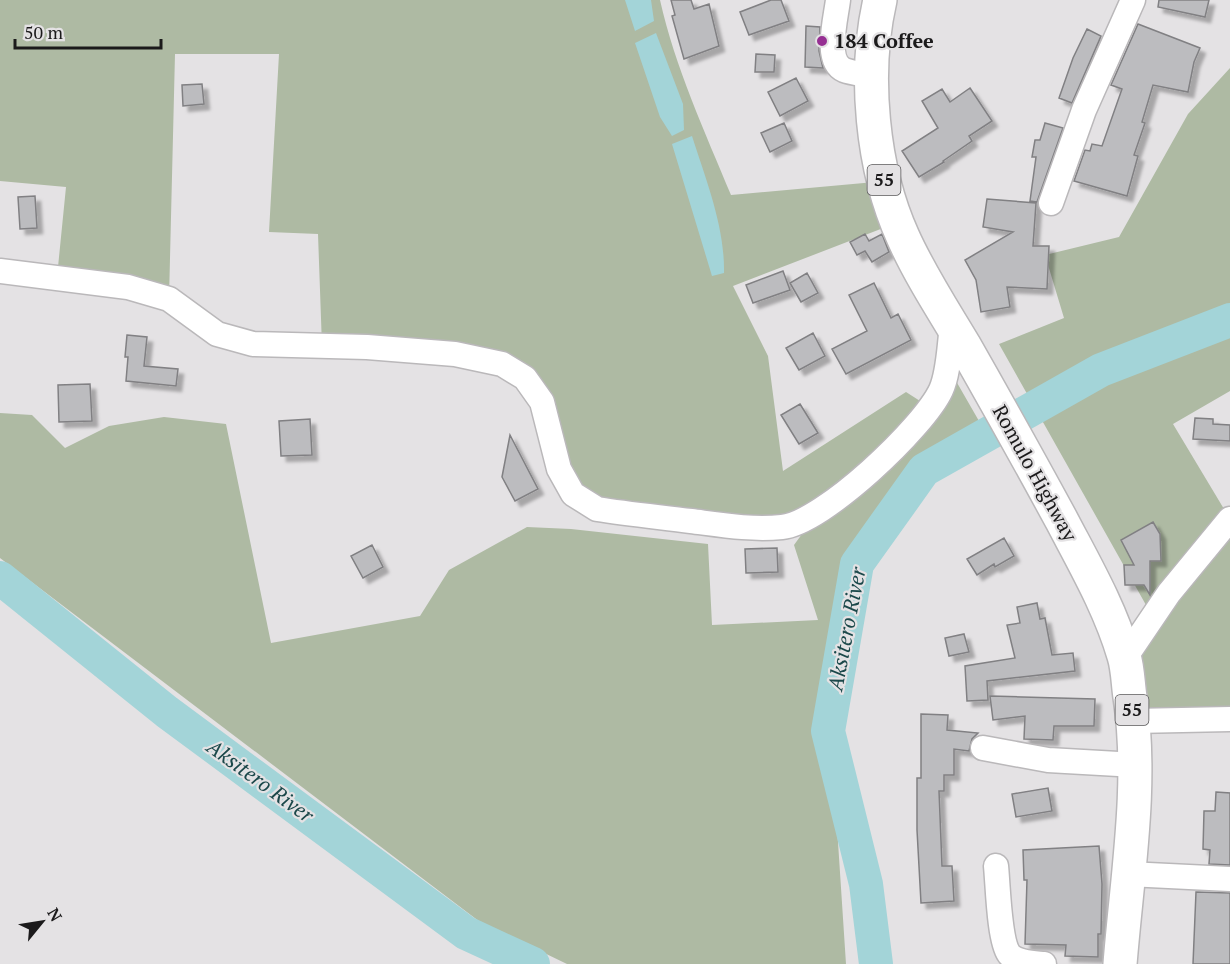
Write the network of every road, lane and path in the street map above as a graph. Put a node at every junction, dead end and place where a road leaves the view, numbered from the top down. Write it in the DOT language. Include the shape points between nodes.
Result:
graph roads {
  1 [pos="838,0"];
  2 [pos="880,0"];
  3 [pos="1133,0"];
  4 [pos="872,76"];
  5 [pos="1051,202"];
  6 [pos="0,271"];
  7 [pos="957,335"];
  8 [pos="1230,519"];
  9 [pos="1125,658"];
  10 [pos="1230,719"];
  11 [pos="1134,720"];
  12 [pos="984,748"];
  13 [pos="1136,765"];
  14 [pos="996,866"];
  15 [pos="1128,874"];
  16 [pos="1230,879"];
  17 [pos="1044,964"];
  18 [pos="1120,964"];
  1 -- 4 [label="street" via="834,62 843,70"];
  2 -- 4 [label="highway, Romulo Highway / 55"];
  3 -- 5 [label="street" via="1084,110"];
  4 -- 7 [label="highway, Romulo Highway / 55" via="875,132 886,190 903,238"];
  6 -- 7 [label="street" via="128,287 169,299 218,334 253,344 455,354 502,364 525,378 542,402 559,469 573,494 597,509 745,528 785,527 820,511 846,493 931,408 942,388"];
  7 -- 9 [label="highway, Romulo Highway / 55" via="1092,577"];
  8 -- 9 [label="street" via="1169,593"];
  9 -- 11 [label="highway, Romulo Highway / 55"];
  10 -- 11 [label="street"];
  11 -- 13 [label="highway, Romulo Highway / 55"];
  12 -- 13 [label="street" via="1048,760"];
  13 -- 15 [label="highway, Romulo Highway / 55"];
  14 -- 17 [label="street" via="1004,943 1019,961"];
  15 -- 16 [label="street"];
  15 -- 18 [label="highway, Romulo Highway / 55"];
}
